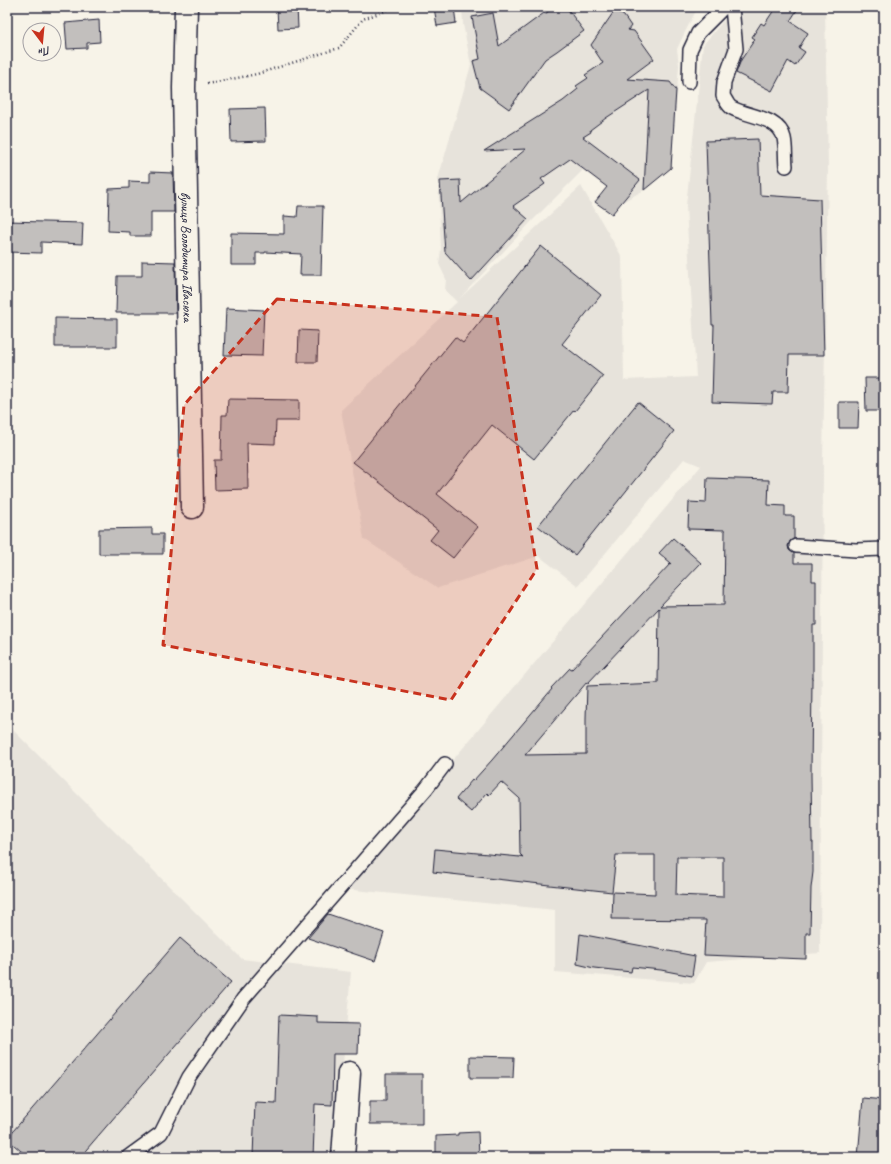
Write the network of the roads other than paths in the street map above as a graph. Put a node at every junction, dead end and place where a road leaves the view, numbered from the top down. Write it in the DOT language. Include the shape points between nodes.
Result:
graph roads {
  1 [pos="186,7"];
  2 [pos="724,7"];
  3 [pos="732,7"];
  4 [pos="689,82"];
  5 [pos="786,166"];
  6 [pos="192,506"];
  7 [pos="796,546"];
  8 [pos="884,549"];
  9 [pos="445,764"];
  10 [pos="348,1073"];
  11 [pos="128,1157"];
  12 [pos="343,1157"];
  1 -- 6 [label="street, вулиця Володимира Івасюка" via="184,88"];
  2 -- 4 [label="lane" via="698,33 690,50"];
  3 -- 5 [label="lane" via="736,49 724,82 723,96 731,107 777,125 784,137"];
  7 -- 8 [label="lane"];
  9 -- 11 [label="lane" via="243,999 189,1077 161,1133"];
  10 -- 12 [label="street"];
}
